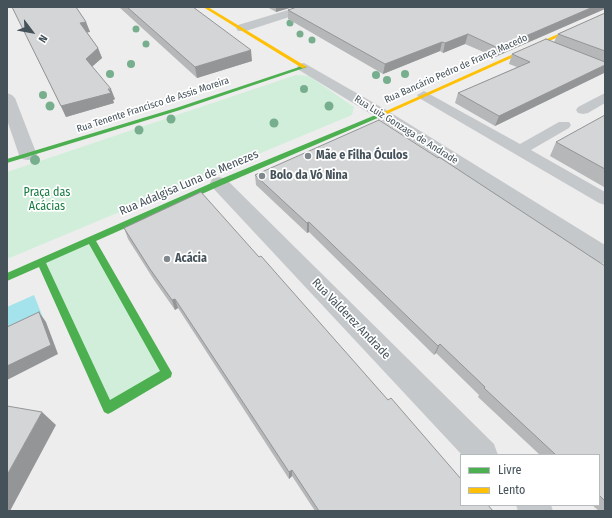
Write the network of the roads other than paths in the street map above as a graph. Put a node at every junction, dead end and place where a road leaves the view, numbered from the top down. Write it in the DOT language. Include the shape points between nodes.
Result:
graph roads {
  1 [pos="206,7"];
  2 [pos="310,7"];
  3 [pos="605,14"];
  4 [pos="242,28"];
  5 [pos="556,37"];
  6 [pos="542,43"];
  7 [pos="304,68"];
  8 [pos="424,95"];
  9 [pos="605,97"];
  10 [pos="7,98"];
  11 [pos="583,110"];
  12 [pos="382,114"];
  13 [pos="564,125"];
  14 [pos="520,150"];
  15 [pos="28,155"];
  16 [pos="7,161"];
  17 [pos="219,183"];
  18 [pos="605,199"];
  19 [pos="91,239"];
  20 [pos="605,256"];
  21 [pos="41,262"];
  22 [pos="7,277"];
  23 [pos="482,454"];
  1 -- 4 [label="street, Rua Luiz Gonzaga de Andrade"];
  2 -- 4 [label="street"];
  3 -- 5 [label="street, Rua Bancário Pedro de França Macedo"];
  4 -- 7 [label="street, Rua Luiz Gonzaga de Andrade"];
  5 -- 6 [label="street, Rua Bancário Pedro de França Macedo"];
  5 -- 6 [label="lane" via="563,45"];
  6 -- 8 [label="street, Rua Bancário Pedro de França Macedo"];
  7 -- 12 [label="street, Rua Luiz Gonzaga de Andrade"];
  7 -- 15 [label="street, Rua Tenente Francisco de Assis Moreira"];
  8 -- 12 [label="street, Rua Bancário Pedro de França Macedo"];
  8 -- 14 [label="lane"];
  9 -- 11 [label="lane"];
  10 -- 15 [label="street"];
  12 -- 17 [label="street, Rua Adalgisa Luna de Menezes"];
  12 -- 20 [label="street, Rua Luiz Gonzaga de Andrade"];
  13 -- 14 [label="lane"];
  14 -- 18 [label="lane"];
  15 -- 16 [label="street, Rua Tenente Francisco de Assis Moreira"];
  17 -- 19 [label="street, Rua Adalgisa Luna de Menezes"];
  17 -- 23 [label="street, Rua Valderez Andrade"];
  19 -- 21 [label="street, Rua Adalgisa Luna de Menezes"];
  19 -- 21 [label="street" via="167,373 108,408"];
  21 -- 22 [label="street, Rua Adalgisa Luna de Menezes"];
}
